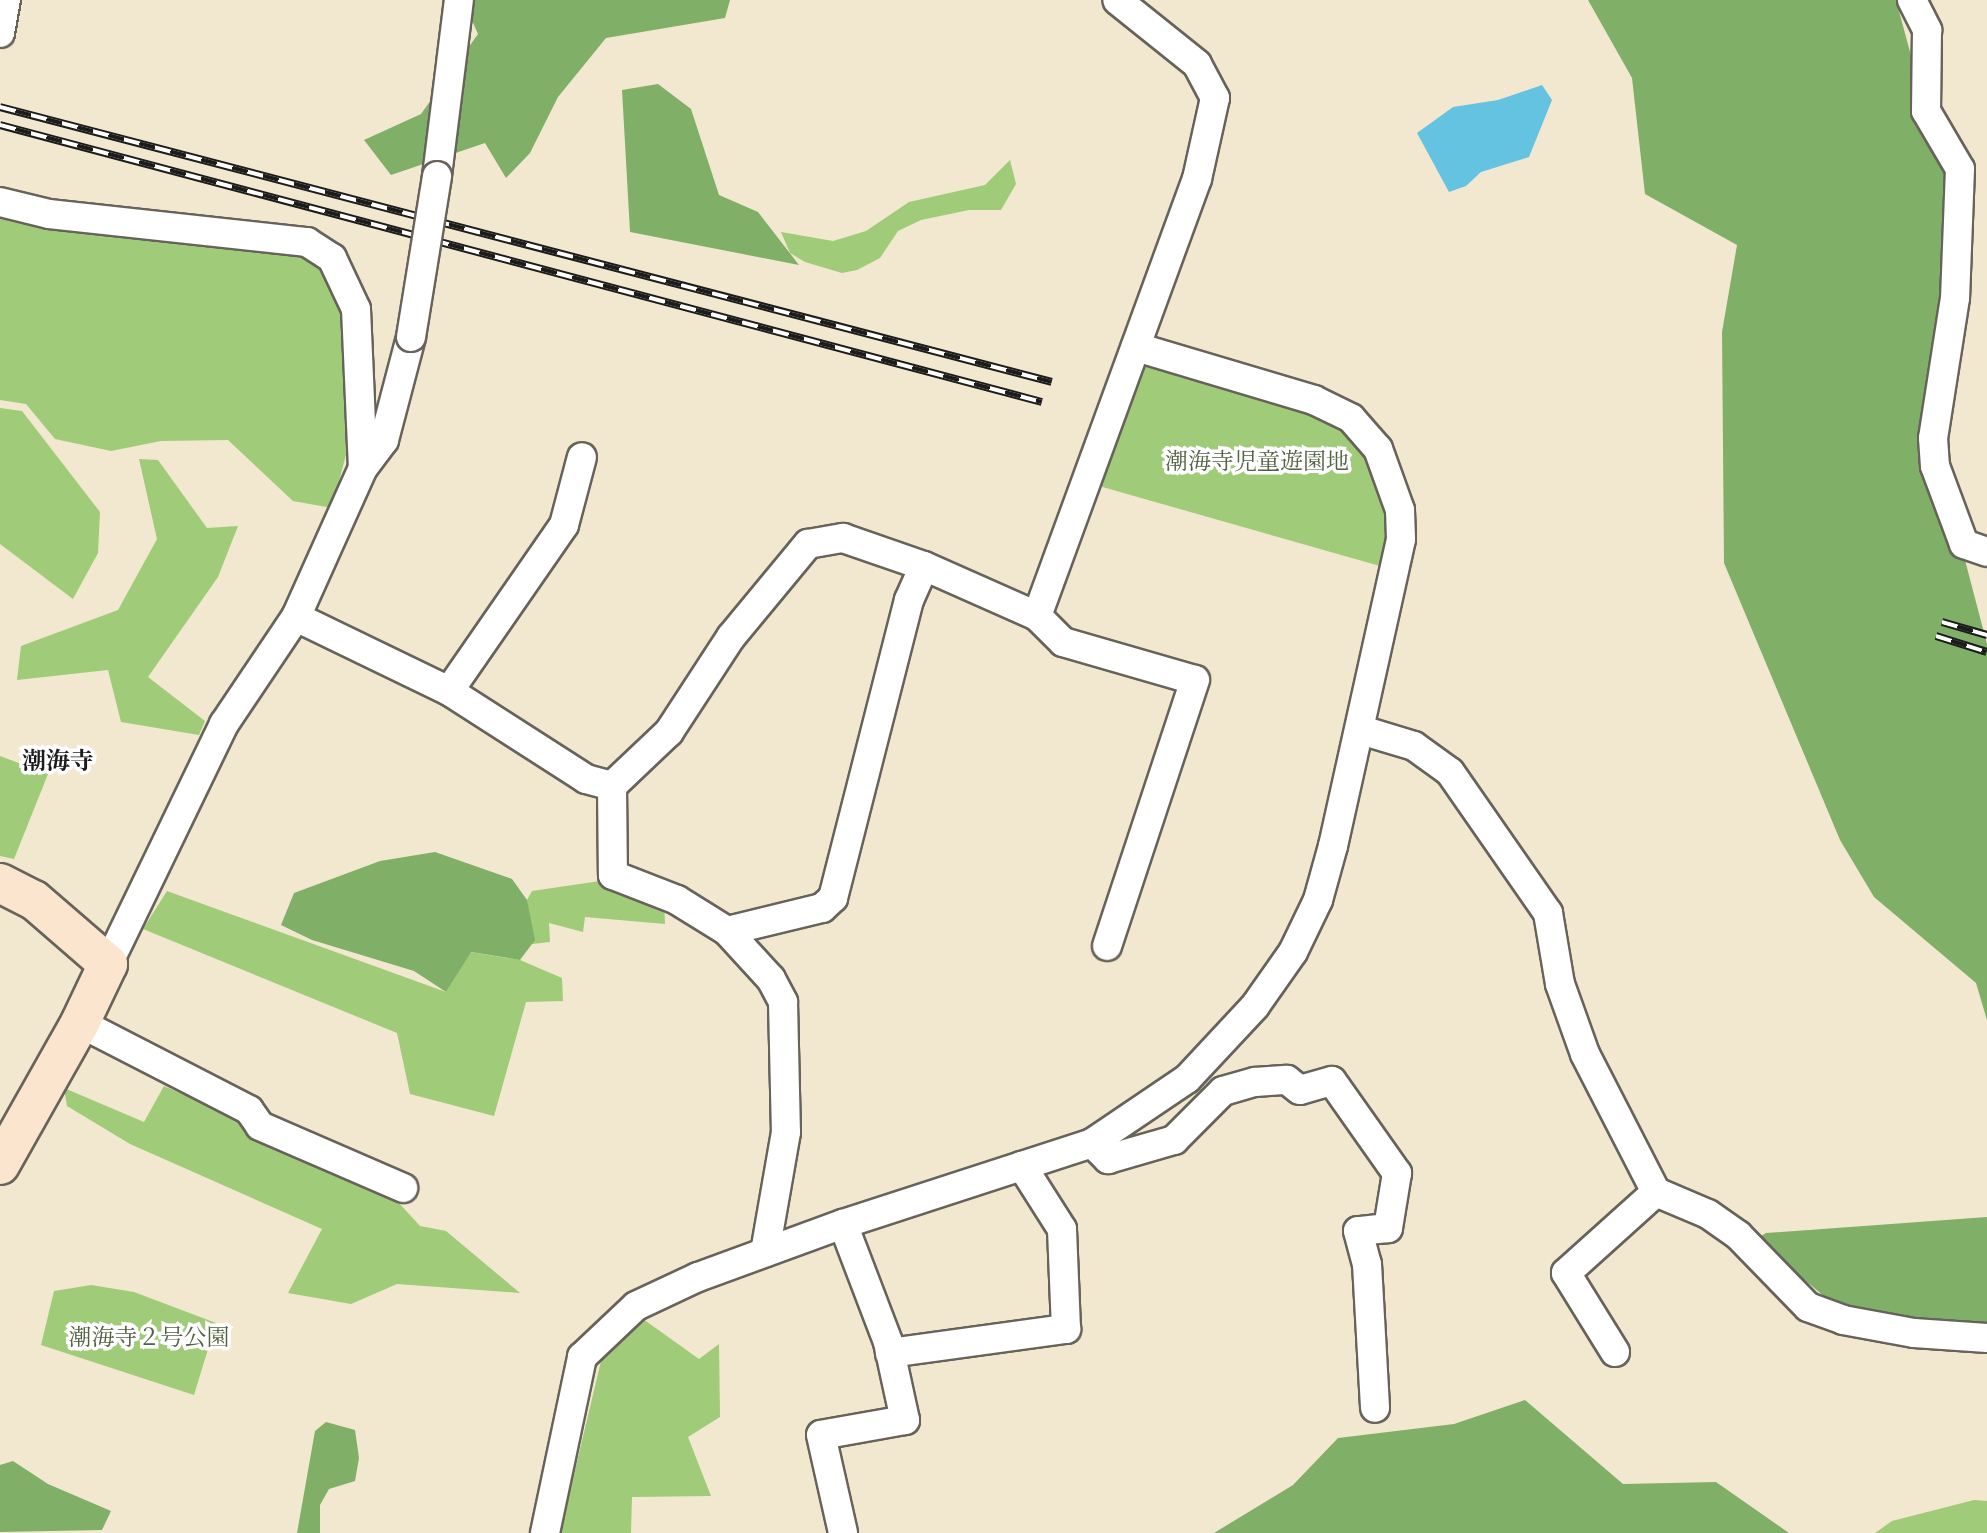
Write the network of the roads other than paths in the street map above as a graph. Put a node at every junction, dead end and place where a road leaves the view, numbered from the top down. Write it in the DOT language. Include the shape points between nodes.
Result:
graph roads {
  1 [pos="459,0"];
  2 [pos="1117,0"];
  3 [pos="1912,0"];
  4 [pos="0,202"];
  5 [pos="1136,348"];
  6 [pos="582,457"];
  7 [pos="363,468"];
  8 [pos="1987,552"];
  9 [pos="924,566"];
  10 [pos="1037,616"];
  11 [pos="296,617"];
  12 [pos="449,691"];
  13 [pos="1362,730"];
  14 [pos="612,786"];
  15 [pos="0,883"];
  16 [pos="727,931"];
  17 [pos="1107,946"];
  18 [pos="108,964"];
  19 [pos="80,1023"];
  20 [pos="7,1140"];
  21 [pos="1092,1143"];
  22 [pos="1023,1166"];
  23 [pos="403,1188"];
  24 [pos="1656,1192"];
  25 [pos="843,1224"];
  26 [pos="765,1252"];
  27 [pos="1987,1338"];
  28 [pos="1615,1352"];
  29 [pos="890,1353"];
  30 [pos="1375,1408"];
  31 [pos="545,1533"];
  32 [pos="843,1533"];
  1 -- 7 [label="street, bridge" via="411,337 384,440"];
  2 -- 5 [label="street" via="1197,64 1215,98 1197,178"];
  3 -- 8 [label="street" via="1927,30 1926,111 1960,169 1955,298 1933,438 1935,466 1964,544"];
  4 -- 7 [label="street" via="49,214 307,242 332,258 356,309"];
  5 -- 10 [label="street"];
  5 -- 13 [label="street" via="1314,400 1350,418 1378,449 1399,510 1401,539"];
  6 -- 12 [label="street" via="564,525"];
  7 -- 11 [label="street"];
  9 -- 10 [label="street"];
  9 -- 14 [label="street" via="843,538 808,544 731,637 668,732"];
  9 -- 16 [label="street" via="909,600 833,898 822,908"];
  10 -- 17 [label="street" via="1063,642 1195,680"];
  11 -- 12 [label="street"];
  11 -- 18 [label="street" via="224,724"];
  12 -- 14 [label="street" via="586,779"];
  13 -- 21 [label="street" via="1318,900 1293,952 1255,1006 1187,1079"];
  13 -- 24 [label="street" via="1414,746 1450,772 1548,913 1560,984 1585,1054"];
  14 -- 16 [label="street" via="613,875 677,900"];
  15 -- 18 [label="street" via="34,900"];
  16 -- 26 [label="street" via="771,979 783,1002 786,1132"];
  18 -- 19 [label="street"];
  19 -- 20 [label="street"];
  19 -- 23 [label="street" via="249,1110 260,1126"];
  21 -- 22 [label="street"];
  21 -- 30 [label="street" via="1108,1159 1174,1140 1223,1091 1255,1082 1287,1080 1300,1090 1332,1081 1397,1173 1388,1227 1358,1231 1367,1264"];
  22 -- 25 [label="street"];
  22 -- 29 [label="street" via="1062,1229 1066,1329"];
  24 -- 27 [label="street" via="1708,1214 1738,1235 1808,1307 1843,1320 1914,1333"];
  24 -- 28 [label="street" via="1566,1273"];
  25 -- 26 [label="street"];
  25 -- 29 [label="street"];
  26 -- 31 [label="street" via="636,1306 596,1339 582,1357"];
  29 -- 32 [label="street" via="905,1420 821,1435"];
}
